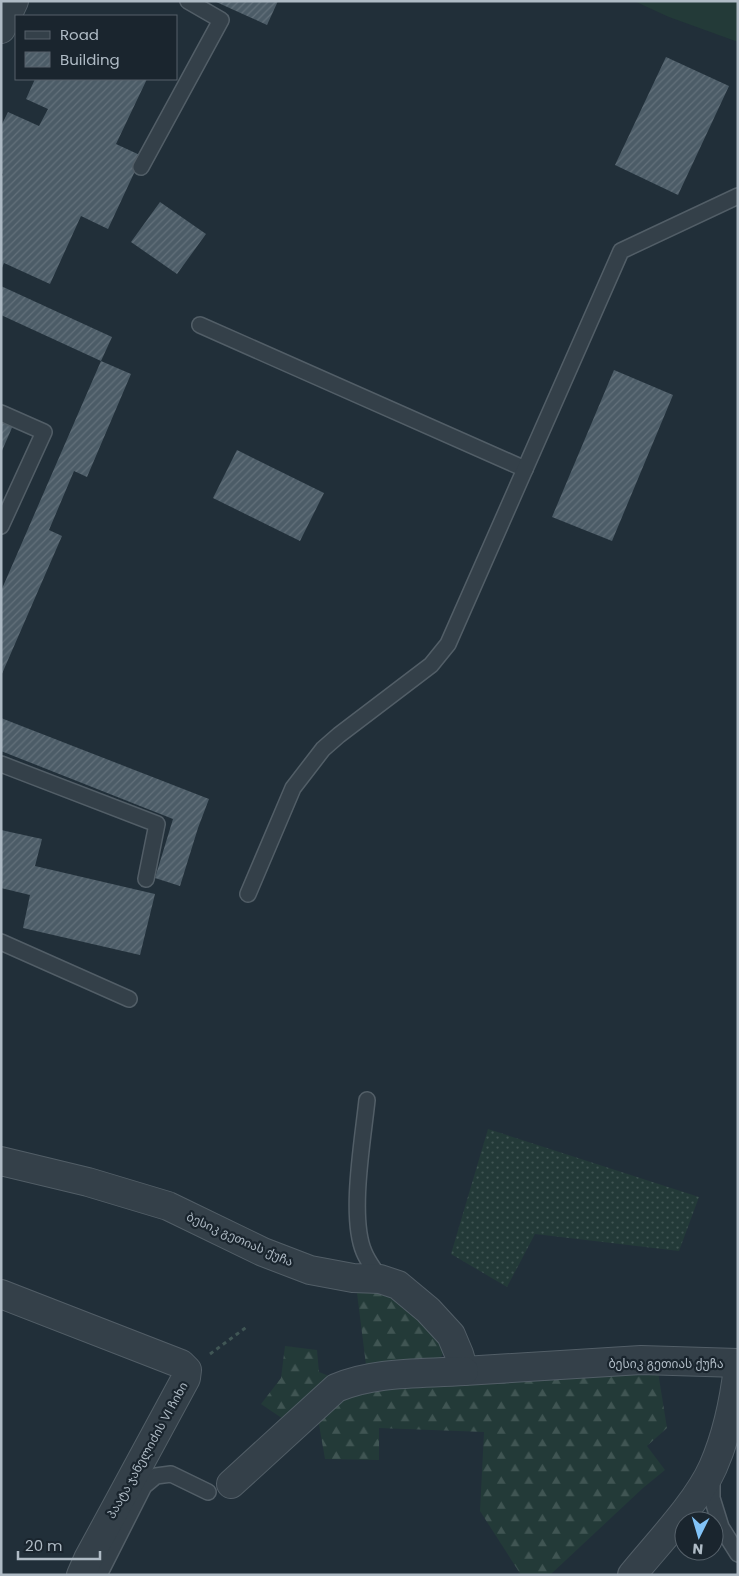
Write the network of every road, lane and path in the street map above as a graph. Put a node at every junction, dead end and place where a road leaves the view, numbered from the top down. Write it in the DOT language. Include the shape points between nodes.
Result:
graph roads {
  1 [pos="14,1"];
  2 [pos="188,1"];
  3 [pos="1,29"];
  4 [pos="141,167"];
  5 [pos="738,196"];
  6 [pos="200,326"];
  7 [pos="1,413"];
  8 [pos="526,469"];
  9 [pos="1,526"];
  10 [pos="1,764"];
  11 [pos="146,879"];
  12 [pos="248,894"];
  13 [pos="1,942"];
  14 [pos="129,998"];
  15 [pos="368,1100"];
  16 [pos="1,1161"];
  17 [pos="380,1279"];
  18 [pos="1,1294"];
  19 [pos="248,1326"];
  20 [pos="738,1365"];
  21 [pos="187,1370"];
  22 [pos="464,1371"];
  23 [pos="712,1468"];
  24 [pos="219,1488"];
  25 [pos="738,1554"];
  26 [pos="81,1575"];
  27 [pos="99,1575"];
  28 [pos="632,1575"];
  1 -- 3 [label="street"];
  2 -- 4 [label="lane" via="221,20"];
  5 -- 8 [label="lane" via="621,251"];
  6 -- 8 [label="lane"];
  7 -- 9 [label="lane" via="44,432"];
  8 -- 12 [label="lane" via="448,644 431,665 323,749 293,788"];
  10 -- 11 [label="lane" via="157,824"];
  13 -- 14 [label="lane"];
  15 -- 17 [label="lane" via="358,1180 358,1227 364,1252"];
  16 -- 17 [label="street, ბესიკ გეთიას ქუჩა" via="168,1206 263,1252 310,1270"];
  17 -- 22 [label="street, ბესიკ გეთიას ქუჩა" via="398,1285 451,1335"];
  18 -- 21 [label="street, პაატა ჯანელიძის VI ჩიხი" via="181,1364"];
  19 -- 21 [label="path"];
  20 -- 22 [label="street, ბესიკ გეთიას ქუჩა" via="641,1360"];
  20 -- 23 [label="street" via="734,1400"];
  21 -- 26 [label="street, პაატა ჯანელიძის VI ჩიხი" via="186,1378"];
  22 -- 24 [label="street" via="375,1377 336,1388"];
  23 -- 25 [label="lane" via="712,1498 721,1527"];
  23 -- 28 [label="street" via="692,1501"];
  24 -- 27 [label="lane" via="171,1474 156,1476 144,1486"];
}
